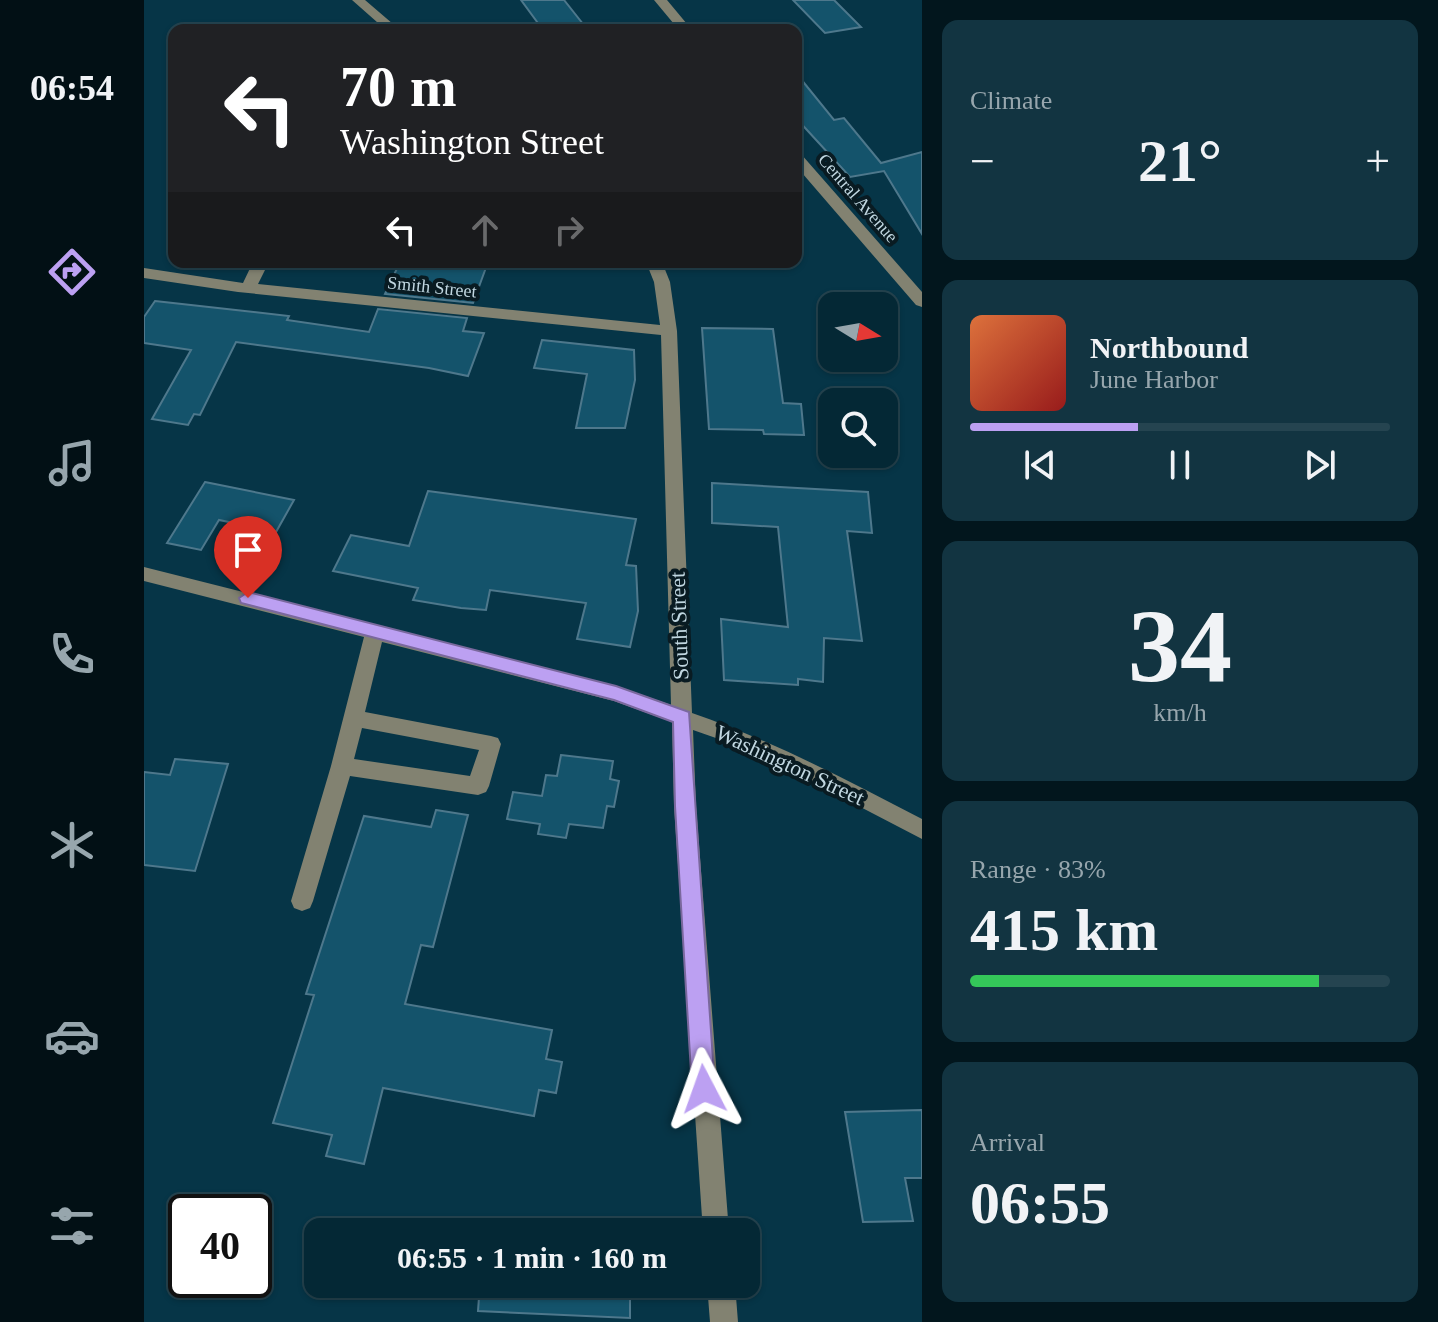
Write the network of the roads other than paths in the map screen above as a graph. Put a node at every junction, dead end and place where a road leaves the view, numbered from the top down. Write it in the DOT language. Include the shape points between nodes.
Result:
graph roads {
  1 [pos="358,0"];
  2 [pos="660,0"];
  3 [pos="387,24"];
  4 [pos="681,24"];
  5 [pos="802,164"];
  6 [pos="258,268"];
  7 [pos="656,268"];
  8 [pos="144,273"];
  9 [pos="248,288"];
  10 [pos="922,302"];
  11 [pos="669,331"];
  12 [pos="144,574"];
  13 [pos="375,631"];
  14 [pos="682,717"];
  15 [pos="352,718"];
  16 [pos="342,766"];
  17 [pos="922,830"];
  18 [pos="302,901"];
  19 [pos="715,1218"];
  20 [pos="722,1298"];
  21 [pos="724,1322"];
  1 -- 3 [label="street"];
  2 -- 4 [label="street"];
  5 -- 10 [label="street, Central Avenue"];
  6 -- 9 [label="street"];
  7 -- 11 [label="street, South Street"];
  8 -- 9 [label="street, Smith Street"];
  9 -- 11 [label="street, Smith Street"];
  11 -- 14 [label="street, South Street"];
  12 -- 13 [label="street, Washington Street"];
  13 -- 14 [label="street, Washington Street" via="616,694"];
  13 -- 15 [label="street"];
  14 -- 17 [label="street, Washington Street" via="805,768"];
  14 -- 19 [label="street, South Street"];
  15 -- 16 [label="street"];
  15 -- 16 [label="street" via="491,744 478,786"];
  16 -- 18 [label="street"];
  20 -- 21 [label="street"];
}
